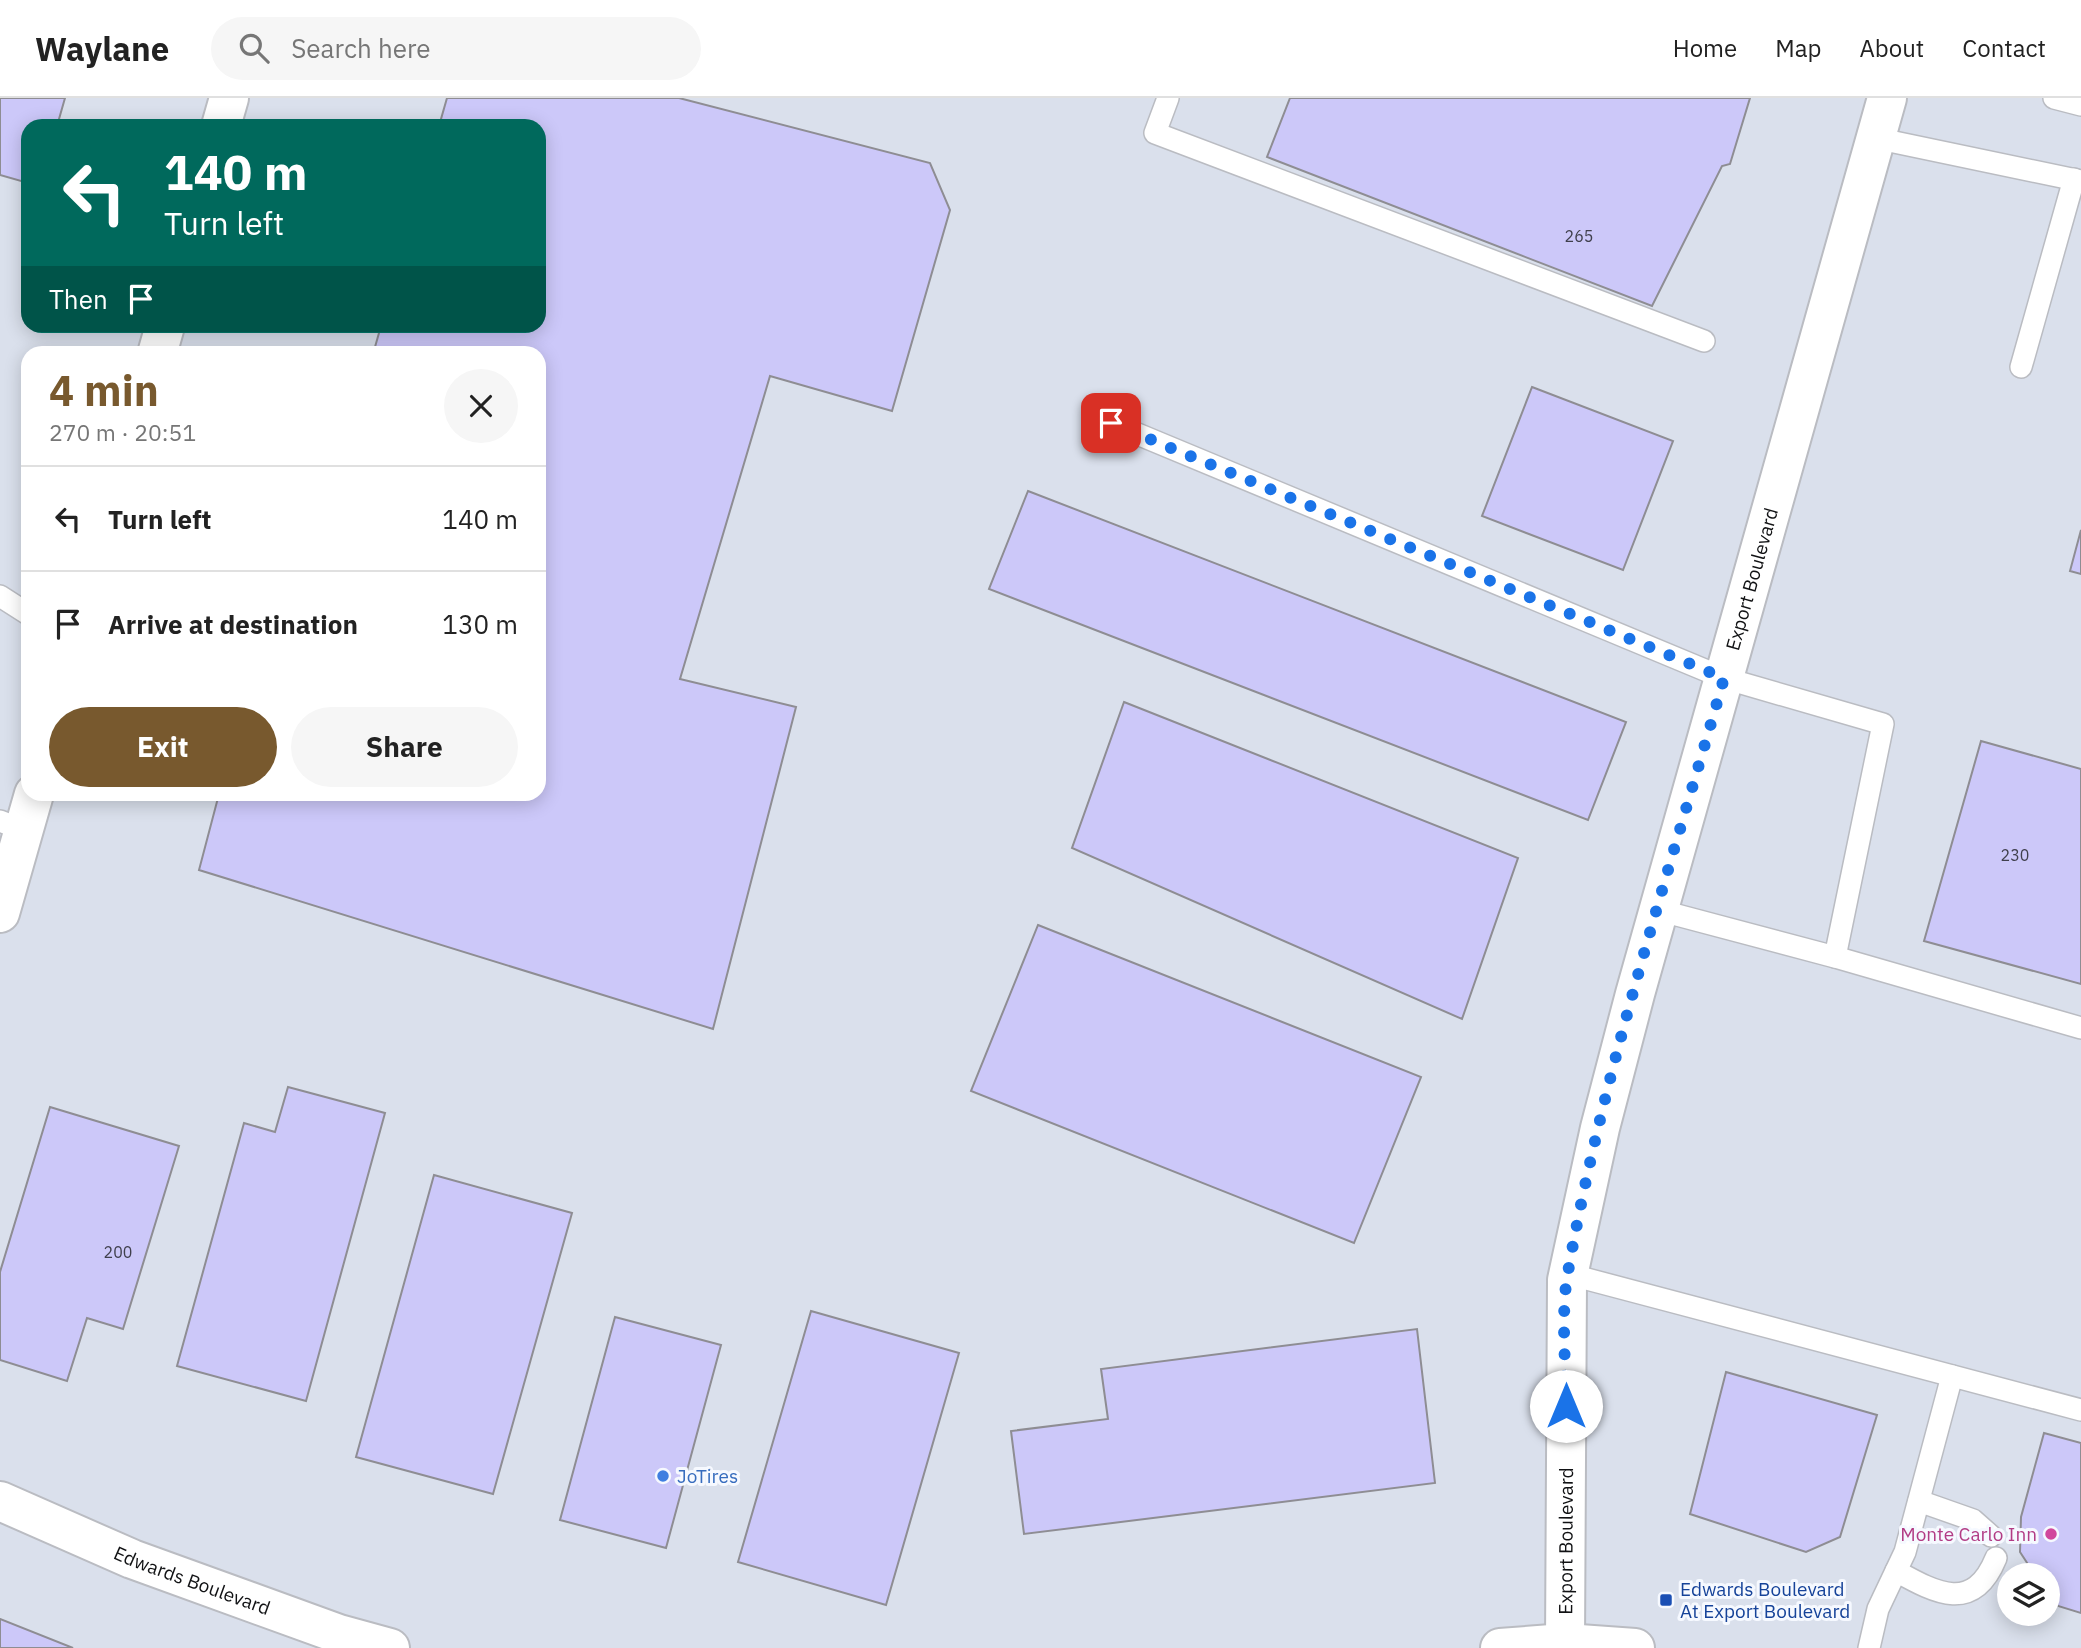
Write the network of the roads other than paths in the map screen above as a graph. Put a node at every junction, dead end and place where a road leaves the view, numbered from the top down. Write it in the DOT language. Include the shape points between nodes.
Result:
graph roads {
  1 [pos="229,98"];
  2 [pos="1168,98"];
  3 [pos="1888,98"];
  4 [pos="2054,98"];
  5 [pos="2081,105"];
  6 [pos="223,119"];
  7 [pos="1875,138"];
  8 [pos="2078,180"];
  9 [pos="1704,341"];
  10 [pos="2021,367"];
  11 [pos="1111,423"];
  12 [pos="0,596"];
  13 [pos="21,610"];
  14 [pos="1724,678"];
  15 [pos="29,801"];
  16 [pos="12,826"];
  17 [pos="1658,909"];
  18 [pos="0,913"];
  19 [pos="1835,957"];
  20 [pos="2081,1028"];
  21 [pos="1568,1274"];
  22 [pos="1952,1376"];
  23 [pos="2081,1410"];
  24 [pos="1919,1501"];
  25 [pos="0,1502"];
  26 [pos="1991,1536"];
  27 [pos="1996,1558"];
  28 [pos="1896,1571"];
  29 [pos="1565,1643"];
  30 [pos="390,1648"];
  31 [pos="1500,1648"];
  32 [pos="1635,1648"];
  33 [pos="1868,1648"];
  1 -- 6 [label="street"];
  2 -- 9 [label="lane" via="1155,133"];
  3 -- 7 [label="street, Export Boulevard"];
  4 -- 5 [label="lane"];
  7 -- 8 [label="lane"];
  7 -- 14 [label="street, Export Boulevard"];
  8 -- 10 [label="lane"];
  11 -- 14 [label="lane"];
  12 -- 13 [label="lane"];
  14 -- 17 [label="street, Export Boulevard"];
  14 -- 19 [label="lane" via="1883,724"];
  15 -- 16 [label="street"];
  16 -- 18 [label="street"];
  17 -- 19 [label="lane"];
  17 -- 21 [label="street, Export Boulevard" via="1607,1098"];
  19 -- 20 [label="lane"];
  21 -- 22 [label="lane"];
  21 -- 29 [label="street, Export Boulevard"];
  22 -- 23 [label="lane"];
  22 -- 24 [label="lane"];
  24 -- 26 [label="lane" via="1973,1520"];
  24 -- 28 [label="lane"];
  25 -- 30 [label="street, Edwards Boulevard" via="132,1559"];
  27 -- 28 [label="lane" via="1988,1578 1970,1591 1938,1594"];
  28 -- 33 [label="lane" via="1878,1609"];
  29 -- 31 [label="street"];
  29 -- 32 [label="street"];
}
